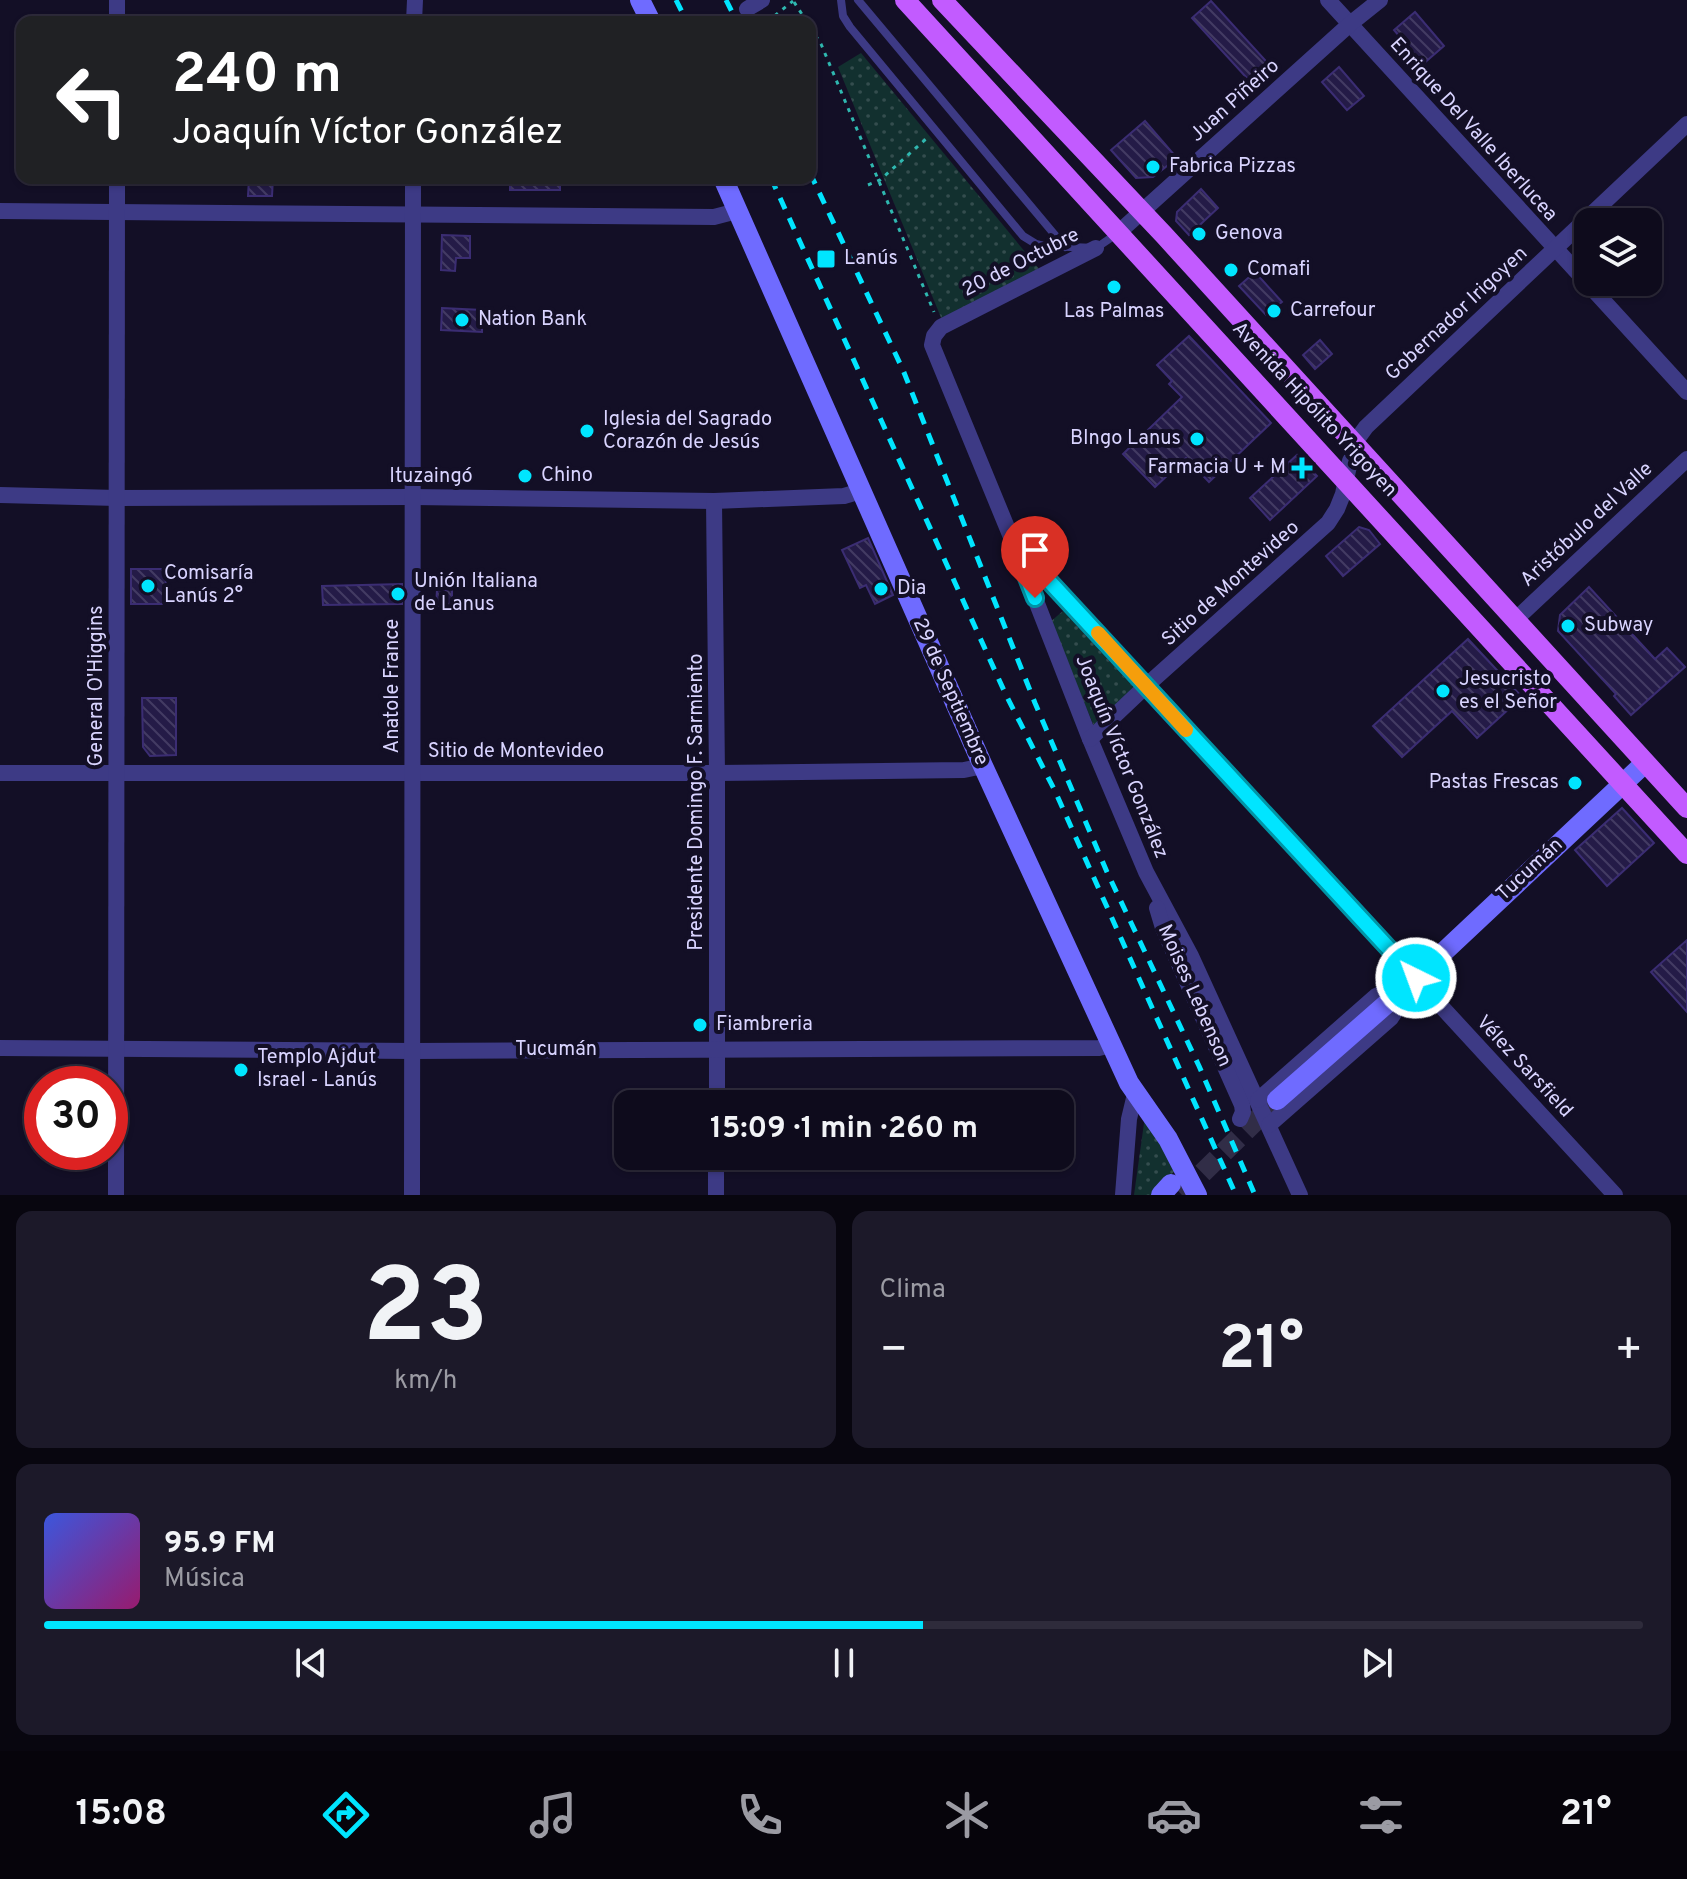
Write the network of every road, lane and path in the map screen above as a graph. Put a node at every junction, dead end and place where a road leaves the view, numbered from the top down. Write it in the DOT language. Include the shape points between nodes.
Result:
graph roads {
  1 [pos="762,0"];
  2 [pos="793,0"];
  3 [pos="841,0"];
  4 [pos="858,0"];
  5 [pos="905,0"];
  6 [pos="942,0"];
  7 [pos="1328,0"];
  8 [pos="1380,0"];
  9 [pos="747,9"];
  10 [pos="774,16"];
  11 [pos="1350,24"];
  12 [pos="816,36"];
  13 [pos="1687,124"];
  14 [pos="880,180"];
  15 [pos="117,184"];
  16 [pos="413,184"];
  17 [pos="726,184"];
  18 [pos="868,185"];
  19 [pos="0,211"];
  20 [pos="737,211"];
  21 [pos="1142,212"];
  22 [pos="117,214"];
  23 [pos="413,215"];
  24 [pos="1118,233"];
  25 [pos="1065,247"];
  26 [pos="1096,248"];
  27 [pos="1555,249"];
  28 [pos="941,327"];
  29 [pos="1687,392"];
  30 [pos="1357,448"];
  31 [pos="1687,459"];
  32 [pos="1347,480"];
  33 [pos="861,491"];
  34 [pos="0,495"];
  35 [pos="413,497"];
  36 [pos="117,498"];
  37 [pos="714,501"];
  38 [pos="1013,542"];
  39 [pos="1515,620"];
  40 [pos="1146,686"];
  41 [pos="1090,739"];
  42 [pos="1645,763"];
  43 [pos="983,766"];
  44 [pos="413,772"];
  45 [pos="0,773"];
  46 [pos="117,773"];
  47 [pos="717,773"];
  48 [pos="1622,784"];
  49 [pos="1687,808"];
  50 [pos="1687,854"];
  51 [pos="1146,872"];
  52 [pos="1416,978"];
  53 [pos="1112,1045"];
  54 [pos="0,1048"];
  55 [pos="116,1049"];
  56 [pos="717,1050"];
  57 [pos="413,1051"];
  58 [pos="717,1090"];
  59 [pos="1135,1094"];
  60 [pos="1268,1100"];
  61 [pos="1240,1119"];
  62 [pos="1269,1125"];
  63 [pos="716,1170"];
  64 [pos="116,1195"];
  65 [pos="412,1195"];
  66 [pos="716,1195"];
  67 [pos="1123,1195"];
  68 [pos="1197,1195"];
  69 [pos="1300,1195"];
  70 [pos="1615,1195"];
  1 -- 9 [label="street"];
  2 -- 10 [label="path"];
  3 -- 25 [label="lane" via="850,27 1023,236 1036,244"];
  4 -- 25 [label="lane"];
  5 -- 24 [label="main road, Avenida Hipólito Yrigoyen"];
  6 -- 21 [label="main road, Avenida Hipólito Yrigoyen"];
  7 -- 11 [label="street, Enrique Del Valle Iberlucea"];
  8 -- 11 [label="street, Juan Piñeiro"];
  11 -- 21 [label="street, Juan Piñeiro"];
  11 -- 27 [label="street, Enrique Del Valle Iberlucea"];
  12 -- 14 [label="path"];
  13 -- 27 [label="street, Gobernador Irigoyen"];
  14 -- 18 [label="path"];
  14 -- 28 [label="path"];
  15 -- 22 [label="street, General O'Higgins"];
  16 -- 23 [label="street, Anatole France"];
  17 -- 20 [label="street, 29 de Septiembre"];
  19 -- 22 [label="street"];
  20 -- 23 [label="street" via="714,217"];
  20 -- 33 [label="street, 29 de Septiembre"];
  21 -- 24 [label="street, Juan Piñeiro"];
  21 -- 30 [label="main road, Avenida Hipólito Yrigoyen"];
  22 -- 23 [label="street"];
  22 -- 36 [label="street, General O'Higgins"];
  23 -- 35 [label="street, Anatole France"];
  24 -- 26 [label="lane, 20 de Octubre"];
  24 -- 32 [label="main road, Avenida Hipólito Yrigoyen"];
  25 -- 26 [label="lane"];
  26 -- 28 [label="street, 20 de Octubre"];
  27 -- 29 [label="street, Enrique Del Valle Iberlucea"];
  27 -- 30 [label="street, Gobernador Irigoyen" via="1366,427"];
  28 -- 38 [label="street, Joaquín Víctor González" via="932,345"];
  30 -- 32 [label="street, Gobernador Irigoyen"];
  30 -- 39 [label="main road, Avenida Hipólito Yrigoyen"];
  31 -- 39 [label="street, Aristóbulo del Valle"];
  32 -- 40 [label="street, Sitio de Montevideo" via="1337,509 1321,531"];
  32 -- 48 [label="main road, Avenida Hipólito Yrigoyen"];
  33 -- 37 [label="street, Ituzaingó"];
  33 -- 43 [label="street, 29 de Septiembre"];
  34 -- 36 [label="street, Ituzaingó"];
  35 -- 36 [label="street, Ituzaingó"];
  35 -- 37 [label="street, Ituzaingó"];
  35 -- 44 [label="street, Anatole France"];
  36 -- 46 [label="street, General O'Higgins"];
  37 -- 47 [label="street, Presidente Domingo F. Sarmiento"];
  38 -- 40 [label="street, Vélez Sarsfield"];
  38 -- 41 [label="street, Joaquín Víctor González"];
  39 -- 42 [label="main road, Avenida Hipólito Yrigoyen"];
  40 -- 41 [label="street, Sitio de Montevideo"];
  40 -- 52 [label="street, Vélez Sarsfield"];
  41 -- 51 [label="street, Joaquín Víctor González"];
  42 -- 48 [label="street, Tucumán"];
  42 -- 49 [label="main road, Avenida Hipólito Yrigoyen"];
  43 -- 47 [label="street, Sitio de Montevideo"];
  43 -- 53 [label="street, 29 de Septiembre"];
  44 -- 46 [label="street, Sitio de Montevideo"];
  44 -- 47 [label="street, Sitio de Montevideo"];
  44 -- 57 [label="street, Anatole France"];
  45 -- 46 [label="street, Sitio de Montevideo"];
  46 -- 55 [label="street, General O'Higgins"];
  47 -- 56 [label="street, Presidente Domingo F. Sarmiento"];
  48 -- 50 [label="main road, Avenida Hipólito Yrigoyen"];
  48 -- 52 [label="street, Tucumán"];
  51 -- 60 [label="street, Joaquín Víctor González"];
  51 -- 61 [label="street, Moises Lebenson" via="1163,928 1242,1105"];
  52 -- 60 [label="street"];
  52 -- 62 [label="street, Tucumán" via="1391,1018"];
  52 -- 70 [label="street, Vélez Sarsfield"];
  53 -- 56 [label="street, Tucumán"];
  53 -- 59 [label="street, 29 de Septiembre"];
  54 -- 55 [label="street, Tucumán"];
  55 -- 57 [label="street, Tucumán"];
  55 -- 64 [label="street, General O'Higgins"];
  56 -- 57 [label="street, Tucumán"];
  56 -- 58 [label="street, Presidente Domingo F. Sarmiento"];
  57 -- 65 [label="street, Anatole France"];
  59 -- 67 [label="street"];
  59 -- 68 [label="street, 29 de Septiembre" via="1168,1139"];
  60 -- 62 [label="street, Joaquín Víctor González"];
  62 -- 69 [label="street, Joaquín Víctor González"];
  63 -- 66 [label="street"];
}
